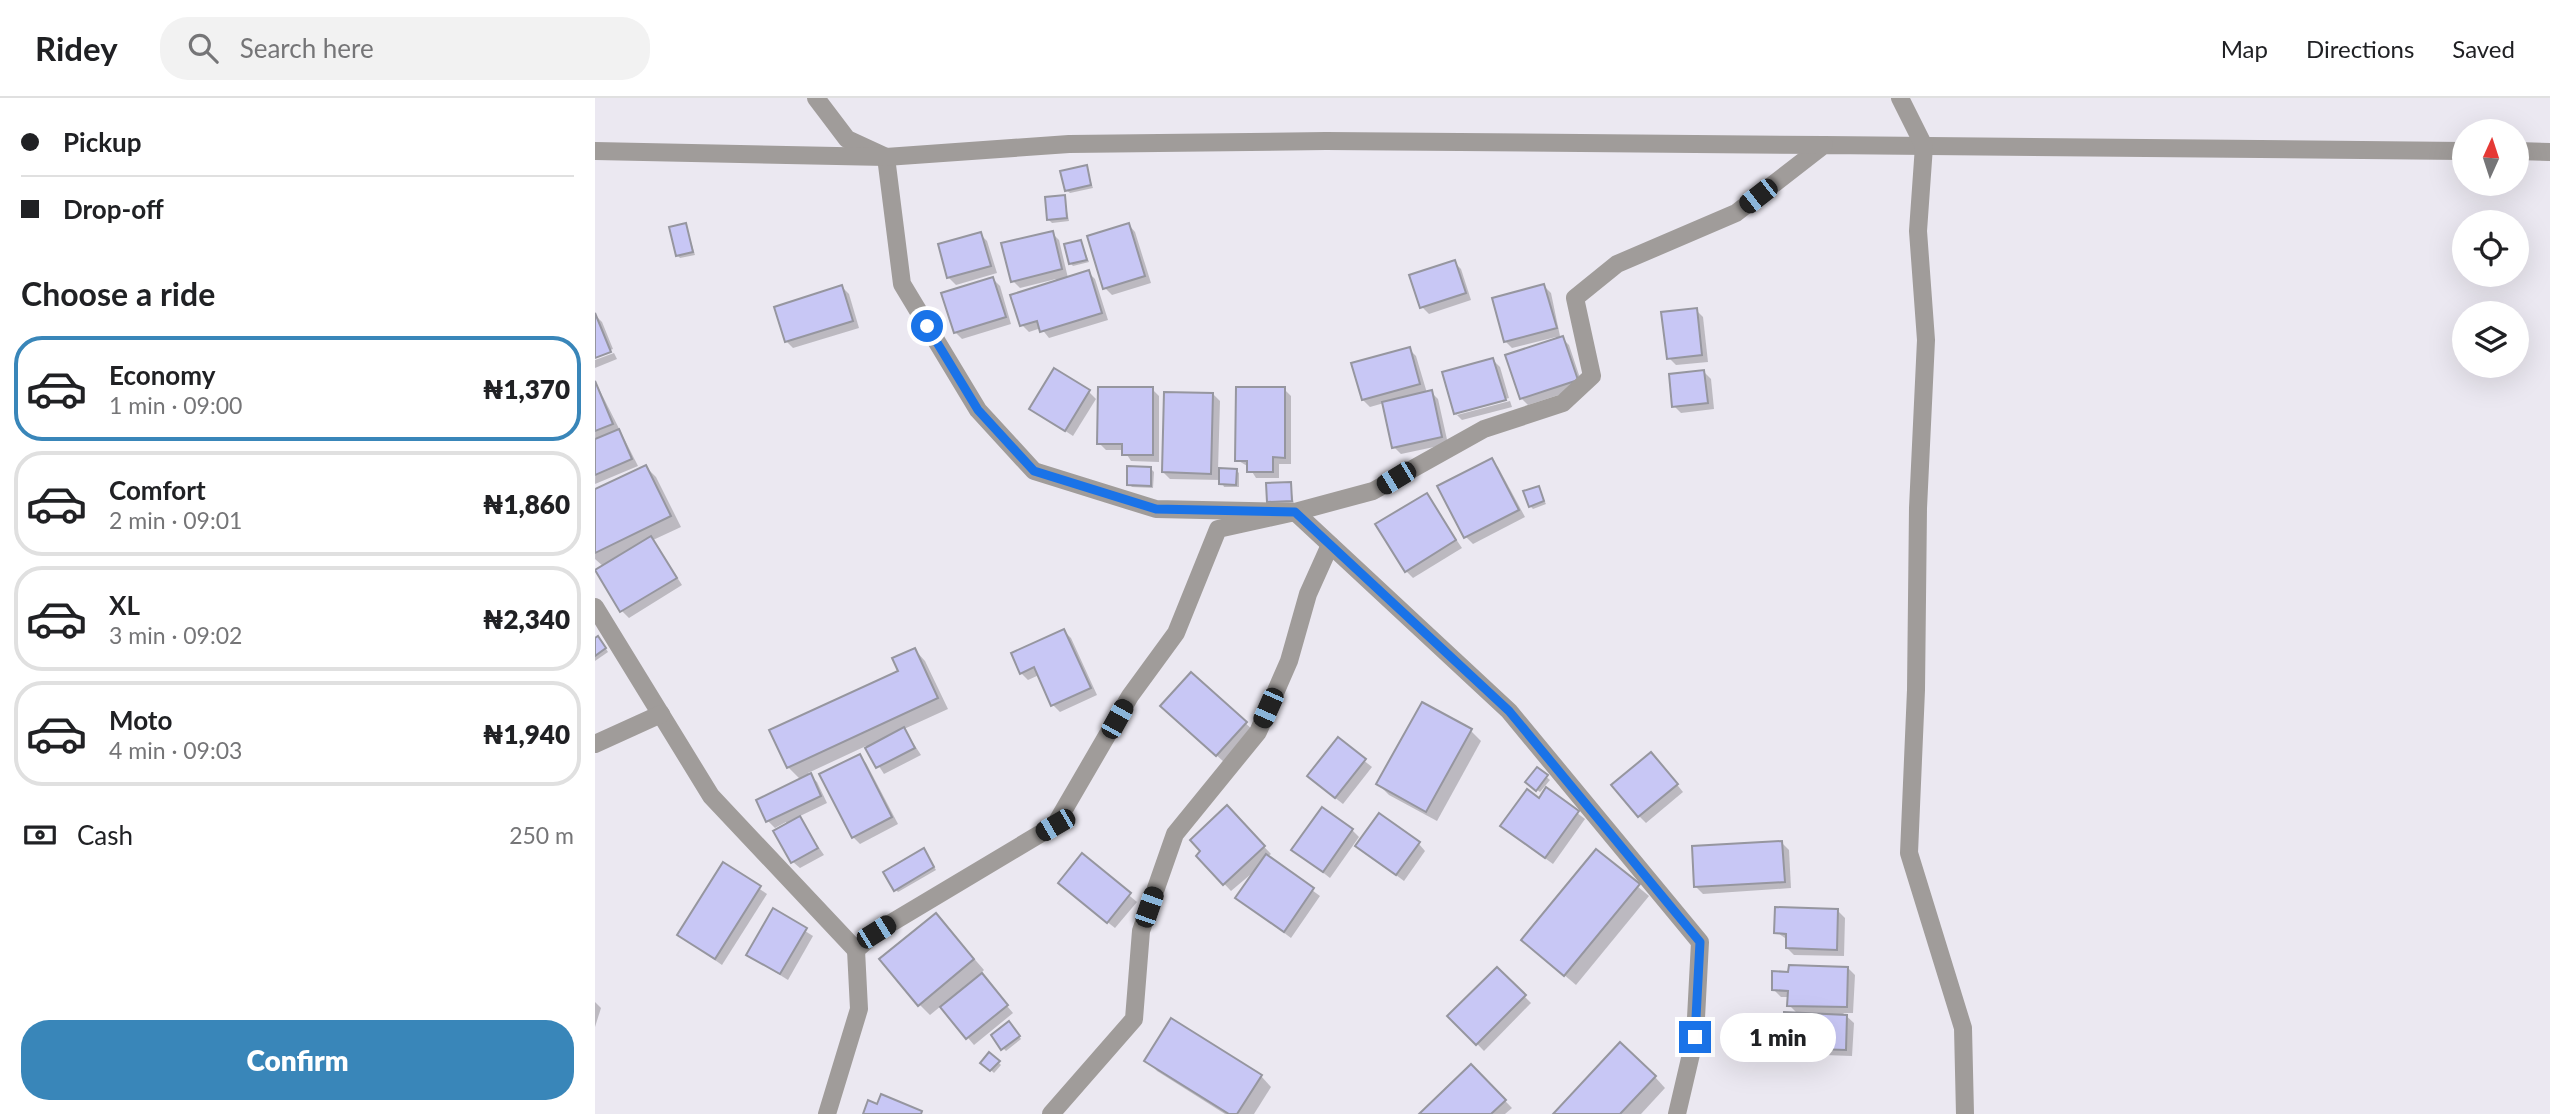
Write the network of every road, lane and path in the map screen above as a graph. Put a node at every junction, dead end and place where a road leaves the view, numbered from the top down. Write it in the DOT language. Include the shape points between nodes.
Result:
graph roads {
  1 [pos="816,98"];
  2 [pos="1900,98"];
  3 [pos="1824,145"];
  4 [pos="1924,146"];
  5 [pos="595,151"];
  6 [pos="2452,151"];
  7 [pos="2529,151"];
  8 [pos="2550,152"];
  9 [pos="887,157"];
  10 [pos="1295,512"];
  11 [pos="1330,545"];
  12 [pos="595,607"];
  13 [pos="661,714"];
  14 [pos="595,744"];
  15 [pos="856,950"];
  16 [pos="827,1114"];
  17 [pos="1051,1114"];
  18 [pos="1677,1114"];
  19 [pos="1965,1114"];
  1 -- 9 [label="street" via="847,139"];
  2 -- 4 [label="street"];
  3 -- 4 [label="street"];
  3 -- 9 [label="street" via="1069,144"];
  3 -- 10 [label="street" via="1736,214 1617,264 1575,298 1592,376 1563,403 1483,429 1373,491"];
  4 -- 6 [label="street"];
  4 -- 19 [label="street" via="1918,232 1926,340 1909,853 1963,1028"];
  5 -- 9 [label="street"];
  7 -- 8 [label="street"];
  9 -- 10 [label="street" via="902,284 978,410 1034,471 1156,509"];
  10 -- 11 [label="street"];
  10 -- 15 [label="street" via="1218,529 1176,634 1130,696 1055,825 876,932"];
  11 -- 17 [label="street" via="1308,594 1289,662 1258,732 1175,834 1140,931 1134,1020"];
  11 -- 18 [label="street" via="1509,711 1700,942 1695,1037"];
  12 -- 13 [label="street"];
  13 -- 14 [label="street"];
  13 -- 15 [label="street" via="711,796"];
  15 -- 16 [label="street" via="859,1009"];
}
